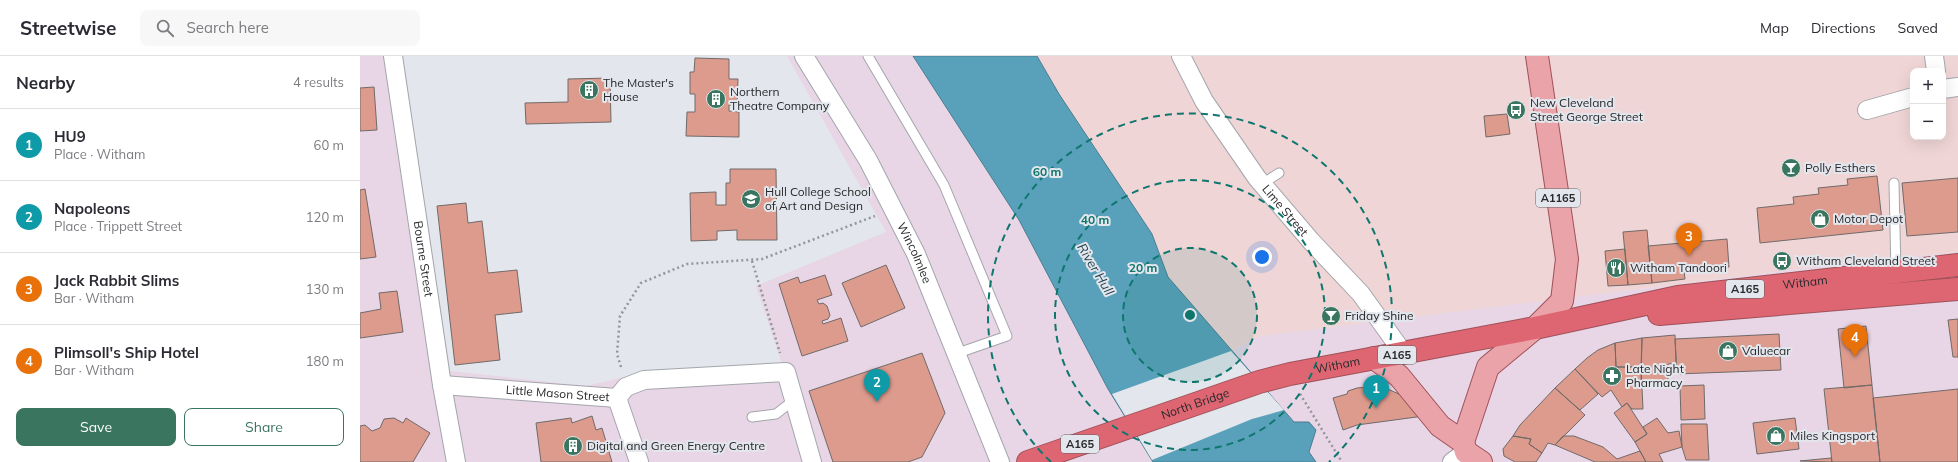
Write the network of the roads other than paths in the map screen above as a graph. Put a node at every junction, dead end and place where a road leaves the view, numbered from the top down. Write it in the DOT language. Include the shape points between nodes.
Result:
graph roads {
  1 [pos="393,56"];
  2 [pos="804,56"];
  3 [pos="868,56"];
  4 [pos="1181,56"];
  5 [pos="1537,56"];
  6 [pos="1934,56"];
  7 [pos="1936,68"];
  8 [pos="1958,87"];
  9 [pos="1946,89"];
  10 [pos="1910,98"];
  11 [pos="1867,110"];
  12 [pos="1279,173"];
  13 [pos="1894,183"];
  14 [pos="1262,184"];
  15 [pos="1958,265"];
  16 [pos="1897,283"];
  17 [pos="1958,289"];
  18 [pos="1535,328"];
  19 [pos="955,354"];
  20 [pos="1404,354"];
  21 [pos="1374,358"];
  22 [pos="1259,382"];
  23 [pos="442,385"];
  24 [pos="622,392"];
  25 [pos="794,400"];
  26 [pos="752,417"];
  27 [pos="1465,454"];
  28 [pos="456,462"];
  29 [pos="639,462"];
  30 [pos="812,462"];
  31 [pos="1000,462"];
  32 [pos="1028,462"];
  1 -- 23 [label="street, Bourne Street"];
  2 -- 19 [label="street, Wincolmlee" via="868,160 916,254"];
  3 -- 19 [label="lane" via="944,185 1007,336"];
  4 -- 14 [label="street, Lime Street" via="1204,102"];
  5 -- 18 [label="main road, A1165" via="1567,259 1562,302"];
  6 -- 7 [label="street"];
  8 -- 9 [label="street"];
  10 -- 11 [label="street"];
  12 -- 14 [label="lane"];
  13 -- 16 [label="lane"];
  14 -- 20 [label="street, Lime Street" via="1361,294"];
  15 -- 16 [label="highway, Witham / A165"];
  16 -- 17 [label="highway, Witham / A165"];
  16 -- 18 [label="highway, Witham / A165" via="1678,297"];
  18 -- 20 [label="highway, Witham / A165"];
  18 -- 27 [label="main road, A1165" via="1488,367"];
  19 -- 31 [label="street, Wincolmlee"];
  20 -- 21 [label="highway, Witham / A165"];
  21 -- 22 [label="highway, Witham / A165"];
  21 -- 27 [label="main road, A1165" via="1399,376"];
  22 -- 32 [label="highway, North Bridge / A165"];
  23 -- 24 [label="street, Little Mason Street"];
  23 -- 28 [label="street, Bourne Street"];
  24 -- 25 [label="street, Little Mason Street" via="644,380 786,372"];
  24 -- 29 [label="street"];
  25 -- 26 [label="lane" via="776,414"];
  25 -- 30 [label="street"];
}
